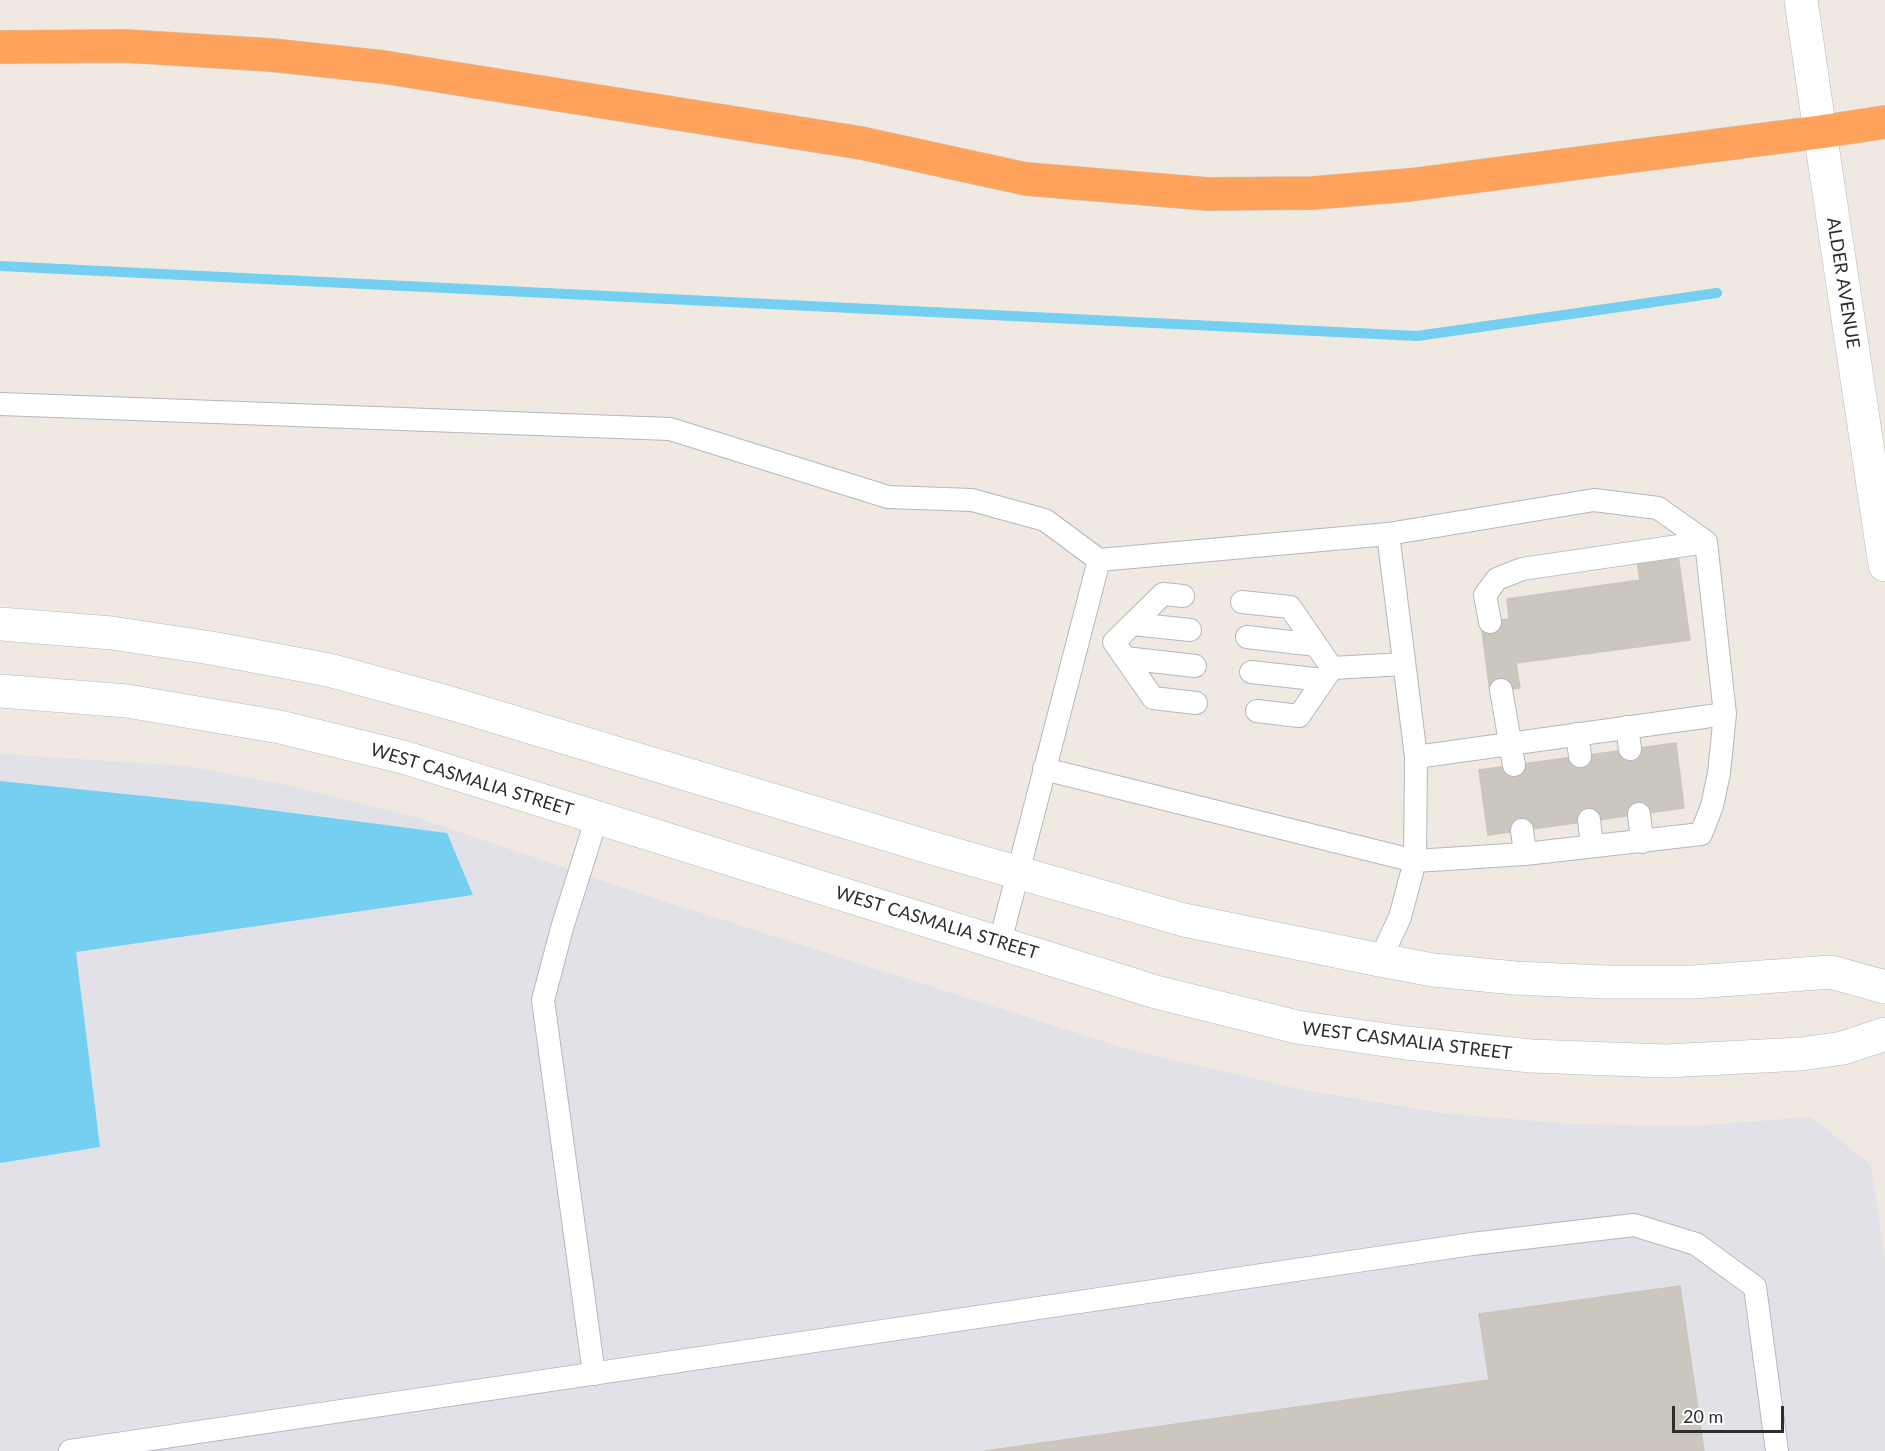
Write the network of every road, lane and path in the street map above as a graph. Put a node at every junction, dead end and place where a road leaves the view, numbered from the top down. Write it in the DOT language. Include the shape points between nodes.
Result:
graph roads {
  1 [pos="1801,0"];
  2 [pos="0,47"];
  3 [pos="1885,122"];
  4 [pos="1820,132"];
  5 [pos="0,404"];
  6 [pos="1388,534"];
  7 [pos="1706,542"];
  8 [pos="1099,560"];
  9 [pos="1885,565"];
  10 [pos="1183,596"];
  11 [pos="1242,602"];
  12 [pos="1490,622"];
  13 [pos="0,624"];
  14 [pos="1133,624"];
  15 [pos="1190,630"];
  16 [pos="1079,636"];
  17 [pos="1247,637"];
  18 [pos="1316,645"];
  19 [pos="1120,650"];
  20 [pos="1404,664"];
  21 [pos="1195,666"];
  22 [pos="1251,672"];
  23 [pos="1327,674"];
  24 [pos="1501,690"];
  25 [pos="0,691"];
  26 [pos="1196,703"];
  27 [pos="1257,711"];
  28 [pos="1725,714"];
  29 [pos="1512,754"];
  30 [pos="1416,757"];
  31 [pos="1044,769"];
  32 [pos="1639,814"];
  33 [pos="597,817"];
  34 [pos="1589,820"];
  35 [pos="1522,830"];
  36 [pos="1642,842"];
  37 [pos="1592,846"];
  38 [pos="1525,854"];
  39 [pos="1414,861"];
  40 [pos="1017,873"];
  41 [pos="1000,942"];
  42 [pos="1380,960"];
  43 [pos="1885,987"];
  44 [pos="1885,1034"];
  45 [pos="594,1374"];
  46 [pos="70,1451"];
  47 [pos="1777,1451"];
  1 -- 4 [label="street, ALDER AVENUE"];
  2 -- 4 [label="highway" via="126,46 383,67 861,143 1026,179 1208,194 1313,193 1409,185"];
  3 -- 4 [label="highway"];
  4 -- 9 [label="street, ALDER AVENUE"];
  5 -- 8 [label="lane" via="670,429 888,497 972,500 1045,520"];
  6 -- 7 [label="lane" via="1594,500 1658,508"];
  6 -- 8 [label="lane"];
  6 -- 20 [label="lane"];
  7 -- 12 [label="lane" via="1522,569 1497,579 1485,595"];
  7 -- 28 [label="lane"];
  8 -- 16 [label="lane"];
  10 -- 14 [label="lane" via="1162,594"];
  11 -- 18 [label="lane" via="1290,607"];
  13 -- 40 [label="street" via="112,633 329,670"];
  14 -- 15 [label="lane"];
  14 -- 19 [label="lane"];
  16 -- 19 [label="lane"];
  16 -- 31 [label="lane"];
  17 -- 18 [label="lane"];
  18 -- 23 [label="lane"];
  19 -- 21 [label="lane"];
  19 -- 26 [label="lane" via="1153,698"];
  20 -- 23 [label="lane"];
  20 -- 30 [label="lane"];
  22 -- 23 [label="lane"];
  23 -- 27 [label="lane" via="1299,716"];
  24 -- 29 [label="lane"];
  25 -- 33 [label="street, WEST CASMALIA STREET" via="127,701 280,727 403,758"];
  28 -- 29 [label="lane" via="1629,738"];
  28 -- 36 [label="lane" via="1719,773 1701,834"];
  29 -- 30 [label="lane"];
  30 -- 39 [label="lane"];
  31 -- 39 [label="lane"];
  31 -- 40 [label="lane"];
  32 -- 36 [label="lane"];
  33 -- 41 [label="street, WEST CASMALIA STREET"];
  33 -- 45 [label="lane" via="543,1000"];
  34 -- 37 [label="lane"];
  35 -- 38 [label="lane"];
  36 -- 37 [label="lane"];
  37 -- 38 [label="lane"];
  38 -- 39 [label="lane"];
  39 -- 42 [label="lane" via="1400,917"];
  40 -- 41 [label="lane"];
  40 -- 42 [label="street" via="1184,920"];
  41 -- 44 [label="street, WEST CASMALIA STREET" via="1156,992 1297,1027 1428,1046 1531,1056 1666,1061 1801,1054 1843,1048"];
  42 -- 43 [label="street" via="1433,970 1605,982 1694,982 1831,972"];
  45 -- 46 [label="lane"];
  45 -- 47 [label="lane" via="1460,1246 1634,1225 1696,1244 1755,1287"];
}
